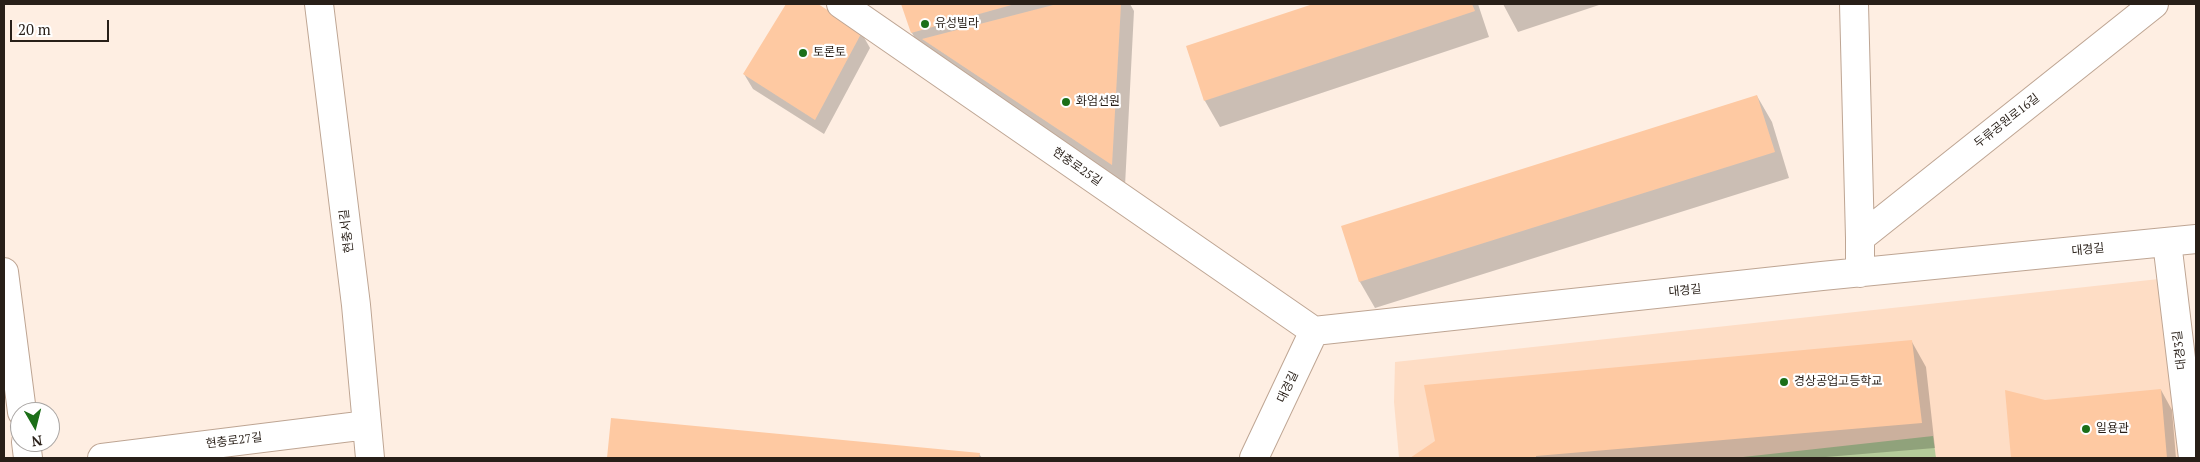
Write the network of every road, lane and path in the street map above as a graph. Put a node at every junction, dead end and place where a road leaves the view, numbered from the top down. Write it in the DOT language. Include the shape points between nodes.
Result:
graph roads {
  1 [pos="320,4"];
  2 [pos="841,4"];
  3 [pos="1854,4"];
  4 [pos="2154,4"];
  5 [pos="1860,238"];
  6 [pos="2196,239"];
  7 [pos="2167,242"];
  8 [pos="4,272"];
  9 [pos="1860,272"];
  10 [pos="1314,331"];
  11 [pos="21,402"];
  12 [pos="367,424"];
  13 [pos="102,458"];
  14 [pos="370,458"];
  15 [pos="1254,458"];
  16 [pos="2193,458"];
  1 -- 12 [label="street, 현충서길"];
  2 -- 10 [label="street, 현충로25길"];
  3 -- 5 [label="street"];
  4 -- 5 [label="street, 두류공원로16길"];
  5 -- 9 [label="street"];
  6 -- 7 [label="street, 대경길"];
  7 -- 9 [label="street, 대경길"];
  7 -- 16 [label="street, 대경3길"];
  8 -- 11 [label="street"];
  9 -- 10 [label="street, 대경길"];
  10 -- 15 [label="street, 대경길"];
  12 -- 13 [label="street, 현충로27길"];
  12 -- 14 [label="street, 현충서길"];
}
